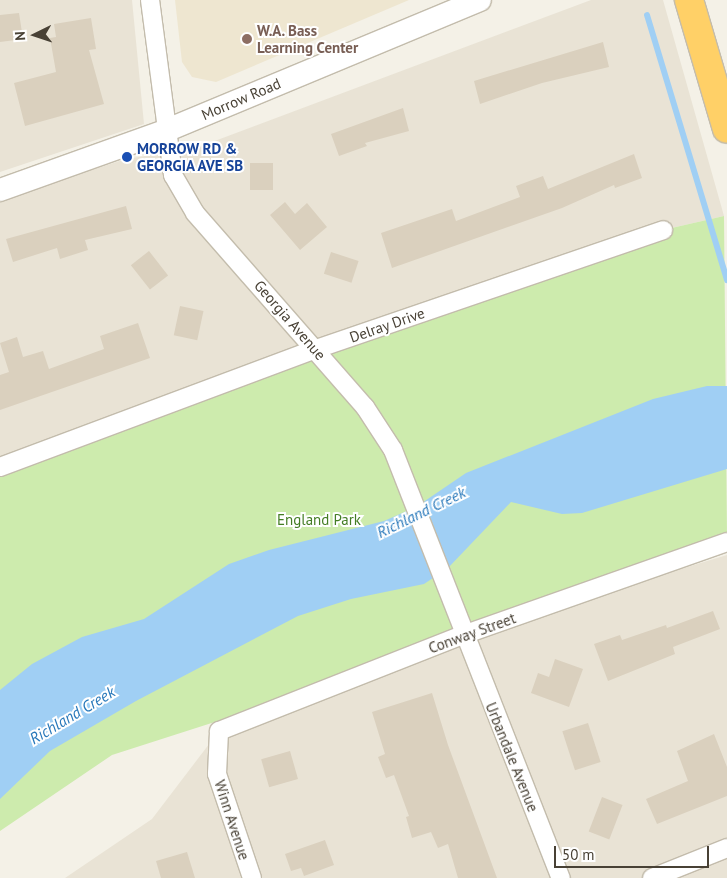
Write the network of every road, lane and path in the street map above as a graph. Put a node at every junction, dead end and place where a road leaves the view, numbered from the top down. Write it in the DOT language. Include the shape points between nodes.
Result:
graph roads {
  1 [pos="150,0"];
  2 [pos="480,0"];
  3 [pos="689,0"];
  4 [pos="727,129"];
  5 [pos="165,131"];
  6 [pos="0,190"];
  7 [pos="663,230"];
  8 [pos="316,349"];
  9 [pos="0,467"];
  10 [pos="727,542"];
  11 [pos="463,636"];
  12 [pos="219,731"];
  13 [pos="727,848"];
  14 [pos="252,878"];
  15 [pos="561,878"];
  16 [pos="652,878"];
  1 -- 5 [label="street, Georgia Avenue"];
  2 -- 5 [label="street, Morrow Road"];
  3 -- 4 [label="highway"];
  5 -- 6 [label="street, Morrow Road"];
  5 -- 8 [label="street, Georgia Avenue" via="173,175 195,213"];
  7 -- 8 [label="street, Delray Drive"];
  8 -- 9 [label="street, Delray Drive"];
  8 -- 11 [label="street, Georgia Avenue" via="375,421 398,461"];
  10 -- 11 [label="street, Conway Street"];
  11 -- 12 [label="street, Conway Street"];
  11 -- 15 [label="street, Urbandale Avenue"];
  12 -- 14 [label="street, Winn Avenue" via="217,774"];
  13 -- 16 [label="street"];
}
